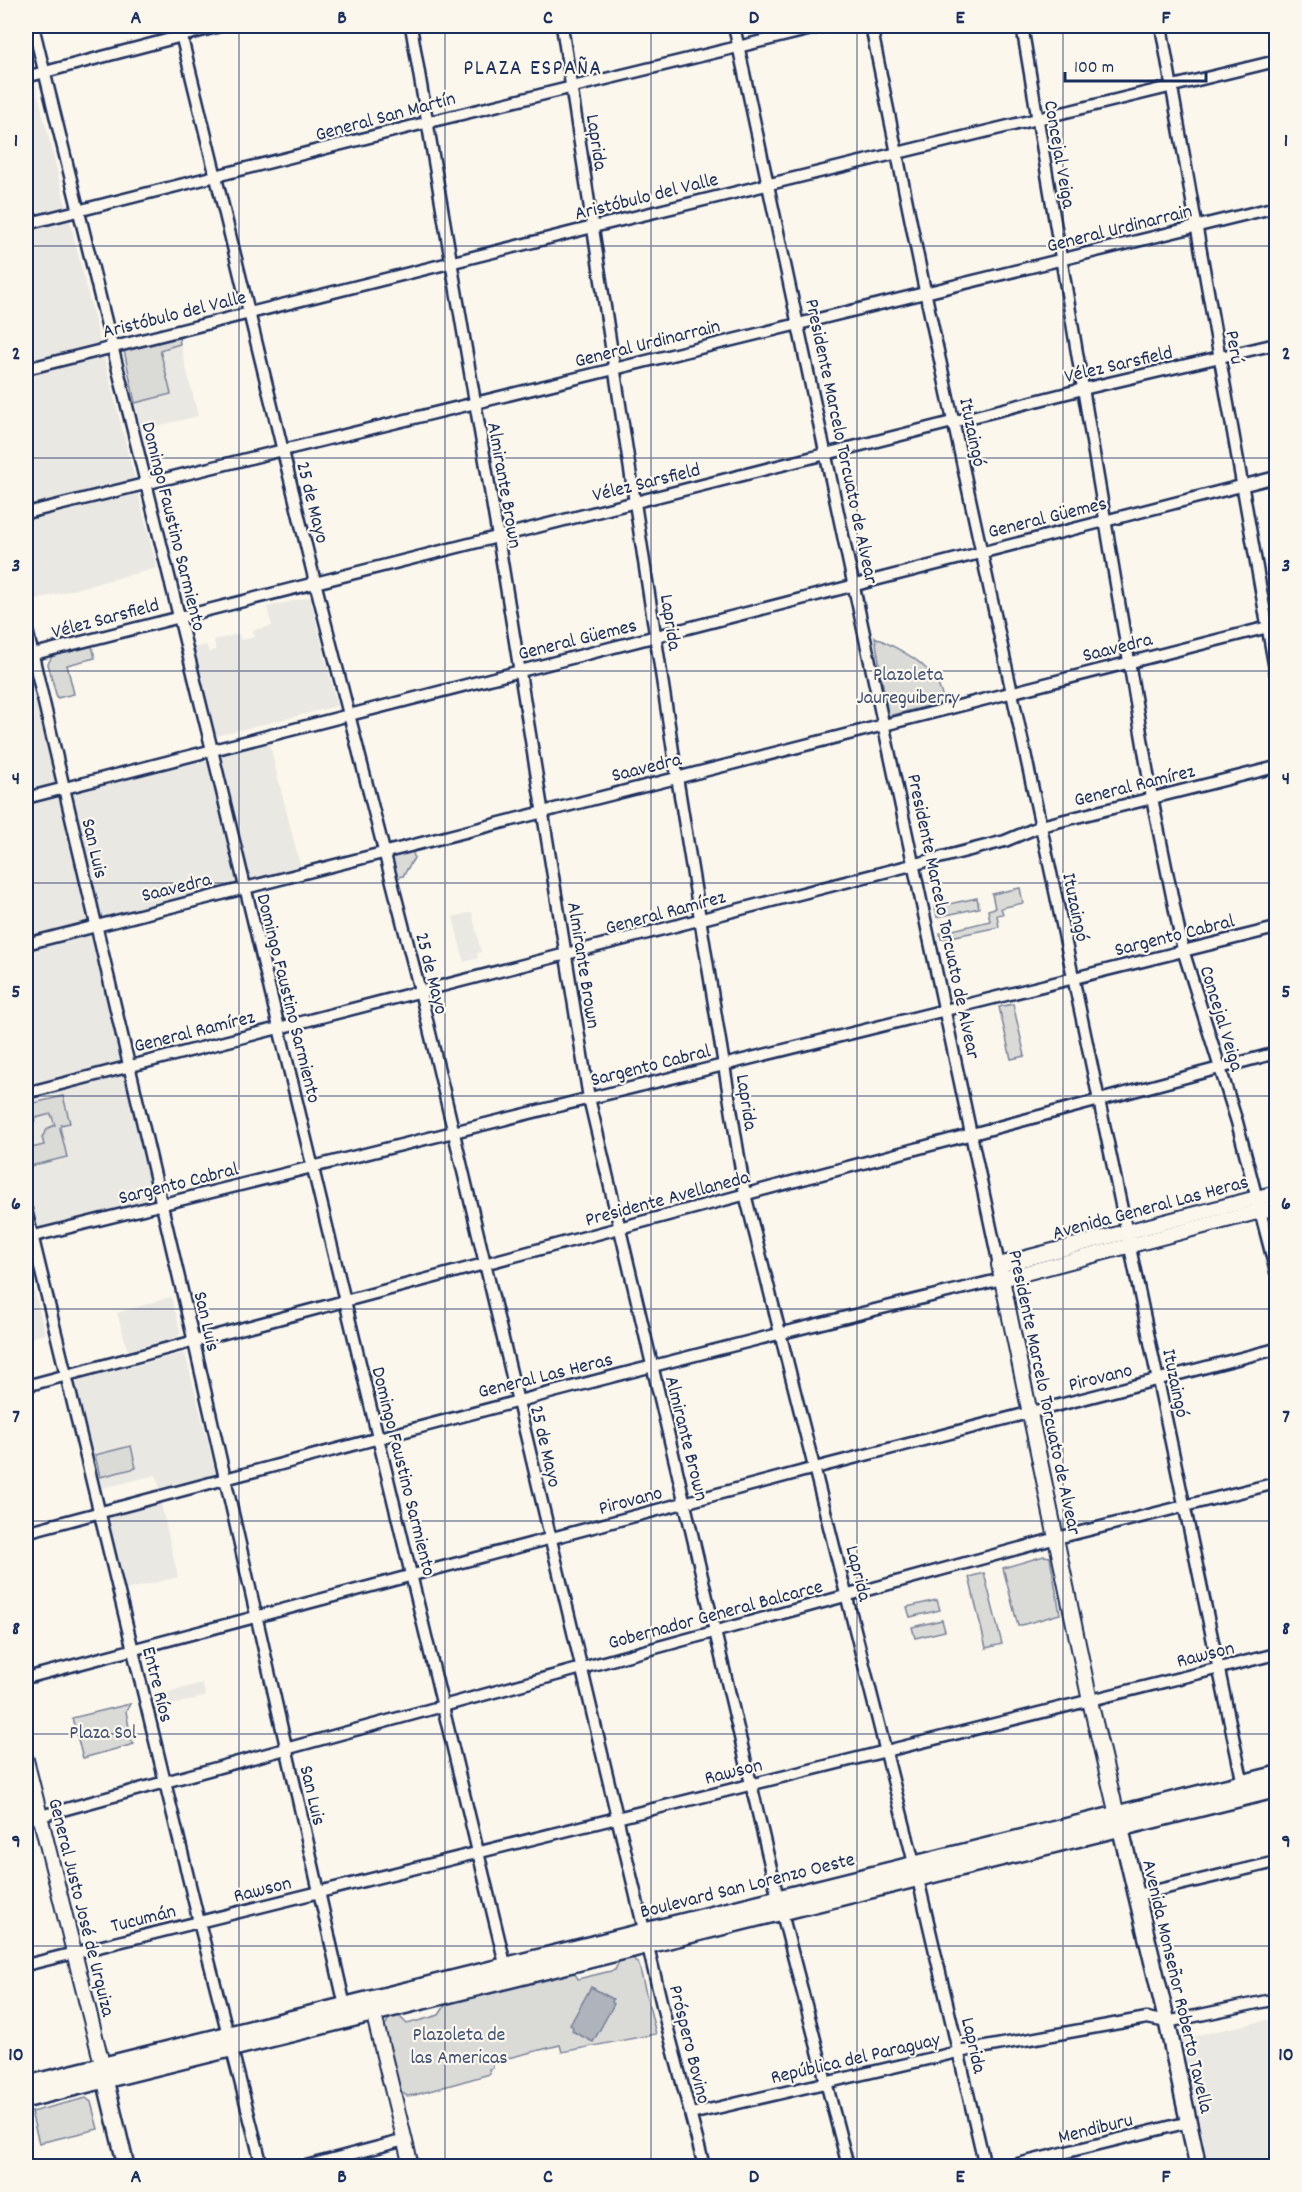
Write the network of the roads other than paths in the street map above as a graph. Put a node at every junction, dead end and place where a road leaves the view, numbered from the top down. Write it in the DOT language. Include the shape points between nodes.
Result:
graph roads {
  1 [pos="33,26"];
  2 [pos="220,26"];
  3 [pos="411,26"];
  4 [pos="562,26"];
  5 [pos="734,26"];
  6 [pos="824,26"];
  7 [pos="871,26"];
  8 [pos="1022,26"];
  9 [pos="1161,26"];
  10 [pos="180,30"];
  11 [pos="739,47"];
  12 [pos="1276,61"];
  13 [pos="44,72"];
  14 [pos="26,77"];
  15 [pos="1172,86"];
  16 [pos="571,87"];
  17 [pos="1036,119"];
  18 [pos="429,122"];
  19 [pos="896,153"];
  20 [pos="216,177"];
  21 [pos="769,183"];
  22 [pos="1276,207"];
  23 [pos="79,211"];
  24 [pos="26,224"];
  25 [pos="1198,226"];
  26 [pos="593,227"];
  27 [pos="1061,259"];
  28 [pos="449,263"];
  29 [pos="925,291"];
  30 [pos="249,313"];
  31 [pos="797,324"];
  32 [pos="1276,344"];
  33 [pos="111,348"];
  34 [pos="1220,358"];
  35 [pos="615,368"];
  36 [pos="26,369"];
  37 [pos="1083,389"];
  38 [pos="473,403"];
  39 [pos="953,422"];
  40 [pos="283,450"];
  41 [pos="824,456"];
  42 [pos="1276,477"];
  43 [pos="145,483"];
  44 [pos="1243,485"];
  45 [pos="634,503"];
  46 [pos="26,513"];
  47 [pos="1105,521"];
  48 [pos="498,537"];
  49 [pos="980,552"];
  50 [pos="315,582"];
  51 [pos="854,585"];
  52 [pos="179,616"];
  53 [pos="26,626"];
  54 [pos="1272,626"];
  55 [pos="657,636"];
  56 [pos="29,655"];
  57 [pos="1130,662"];
  58 [pos="519,671"];
  59 [pos="1276,675"];
  60 [pos="1010,692"];
  61 [pos="349,713"];
  62 [pos="884,724"];
  63 [pos="212,750"];
  64 [pos="1276,767"];
  65 [pos="677,777"];
  66 [pos="64,788"];
  67 [pos="26,798"];
  68 [pos="1152,798"];
  69 [pos="542,812"];
  70 [pos="1041,826"];
  71 [pos="385,851"];
  72 [pos="914,864"];
  73 [pos="244,888"];
  74 [pos="701,920"];
  75 [pos="96,925"];
  76 [pos="1276,928"];
  77 [pos="26,944"];
  78 [pos="1183,950"];
  79 [pos="565,956"];
  80 [pos="1073,977"];
  81 [pos="420,991"];
  82 [pos="945,1010"];
  83 [pos="278,1027"];
  84 [pos="1276,1053"];
  85 [pos="724,1065"];
  86 [pos="128,1066"];
  87 [pos="1220,1070"];
  88 [pos="26,1093"];
  89 [pos="589,1098"];
  90 [pos="1099,1099"];
  91 [pos="454,1132"];
  92 [pos="971,1133"];
  93 [pos="313,1167"];
  94 [pos="1276,1193"];
  95 [pos="746,1194"];
  96 [pos="162,1204"];
  97 [pos="1260,1204"];
  98 [pos="1276,1207"];
  99 [pos="26,1210"];
  100 [pos="619,1228"];
  101 [pos="29,1237"];
  102 [pos="1127,1239"];
  103 [pos="485,1263"];
  104 [pos="999,1265"];
  105 [pos="1276,1272"];
  106 [pos="1002,1280"];
  107 [pos="344,1301"];
  108 [pos="781,1332"];
  109 [pos="194,1342"];
  110 [pos="1276,1349"];
  111 [pos="652,1366"];
  112 [pos="66,1376"];
  113 [pos="1158,1380"];
  114 [pos="26,1386"];
  115 [pos="518,1400"];
  116 [pos="1030,1413"];
  117 [pos="378,1436"];
  118 [pos="815,1468"];
  119 [pos="225,1480"];
  120 [pos="1276,1483"];
  121 [pos="686,1503"];
  122 [pos="1185,1506"];
  123 [pos="99,1512"];
  124 [pos="26,1532"];
  125 [pos="1057,1538"];
  126 [pos="549,1539"];
  127 [pos="412,1575"];
  128 [pos="848,1596"];
  129 [pos="257,1617"];
  130 [pos="717,1632"];
  131 [pos="132,1650"];
  132 [pos="1276,1654"];
  133 [pos="1218,1668"];
  134 [pos="581,1669"];
  135 [pos="26,1678"];
  136 [pos="1090,1701"];
  137 [pos="444,1706"];
  138 [pos="285,1750"];
  139 [pos="886,1751"];
  140 [pos="26,1760"];
  141 [pos="1276,1775"];
  142 [pos="165,1783"];
  143 [pos="753,1783"];
  144 [pos="1244,1790"];
  145 [pos="1276,1790"];
  146 [pos="40,1816"];
  147 [pos="618,1817"];
  148 [pos="26,1820"];
  149 [pos="1119,1822"];
  150 [pos="478,1852"];
  151 [pos="1276,1862"];
  152 [pos="917,1872"];
  153 [pos="318,1892"];
  154 [pos="1137,1894"];
  155 [pos="781,1906"];
  156 [pos="199,1922"];
  157 [pos="647,1938"];
  158 [pos="74,1953"];
  159 [pos="26,1965"];
  160 [pos="508,1973"];
  161 [pos="1276,1999"];
  162 [pos="345,2006"];
  163 [pos="368,2010"];
  164 [pos="1167,2022"];
  165 [pos="228,2041"];
  166 [pos="958,2052"];
  167 [pos="103,2072"];
  168 [pos="826,2083"];
  169 [pos="26,2085"];
  170 [pos="26,2099"];
  171 [pos="691,2114"];
  172 [pos="1189,2122"];
  173 [pos="405,2140"];
  174 [pos="126,2166"];
  175 [pos="262,2166"];
  176 [pos="306,2166"];
  177 [pos="411,2166"];
  178 [pos="704,2166"];
  179 [pos="848,2166"];
  180 [pos="985,2166"];
  181 [pos="1010,2166"];
  182 [pos="1198,2166"];
  1 -- 13 [label="street, Domingo Faustino Sarmiento"];
  2 -- 10 [label="street"];
  3 -- 18 [label="street, Almirante Brown"];
  4 -- 16 [label="street, Laprida"];
  5 -- 11 [label="street, Presidente Marcelo Torcuato de Alvear"];
  6 -- 11 [label="street, General San Martín"];
  7 -- 19 [label="street, Ituzaingó"];
  8 -- 17 [label="street, Concejal Veiga"];
  9 -- 15 [label="street, Perú"];
  10 -- 13 [label="street"];
  10 -- 20 [label="street, 25 de Mayo"];
  11 -- 16 [label="street, General San Martín"];
  11 -- 21 [label="street, Presidente Marcelo Torcuato de Alvear"];
  12 -- 15 [label="street, Aristóbulo del Valle"];
  13 -- 14 [label="street"];
  13 -- 23 [label="street, Domingo Faustino Sarmiento"];
  15 -- 17 [label="street, Aristóbulo del Valle"];
  15 -- 25 [label="street, Perú"];
  16 -- 18 [label="street, General San Martín"];
  16 -- 26 [label="street, Laprida"];
  17 -- 19 [label="street, Aristóbulo del Valle"];
  17 -- 27 [label="street, Concejal Veiga"];
  18 -- 20 [label="street, General San Martín"];
  18 -- 28 [label="street, Almirante Brown"];
  19 -- 21 [label="street, Aristóbulo del Valle"];
  19 -- 29 [label="street, Ituzaingó"];
  20 -- 23 [label="street, General San Martín"];
  20 -- 30 [label="street, 25 de Mayo"];
  21 -- 26 [label="street, Aristóbulo del Valle"];
  21 -- 31 [label="street, Presidente Marcelo Torcuato de Alvear"];
  22 -- 25 [label="street, General Urdinarrain"];
  23 -- 24 [label="street, General San Martín"];
  23 -- 33 [label="street, Domingo Faustino Sarmiento"];
  25 -- 27 [label="street, General Urdinarrain"];
  25 -- 34 [label="street, Perú"];
  26 -- 28 [label="street, Aristóbulo del Valle"];
  26 -- 35 [label="street, Laprida"];
  27 -- 29 [label="street, General Urdinarrain"];
  27 -- 37 [label="street, Concejal Veiga"];
  28 -- 30 [label="street, Aristóbulo del Valle"];
  28 -- 38 [label="street, Almirante Brown"];
  29 -- 31 [label="street, General Urdinarrain"];
  29 -- 39 [label="street, Ituzaingó"];
  30 -- 33 [label="street, Aristóbulo del Valle"];
  30 -- 40 [label="street, 25 de Mayo"];
  31 -- 35 [label="street, General Urdinarrain"];
  31 -- 41 [label="street, Presidente Marcelo Torcuato de Alvear"];
  32 -- 34 [label="street, Vélez Sarsfield"];
  33 -- 36 [label="street, Aristóbulo del Valle"];
  33 -- 43 [label="street, Domingo Faustino Sarmiento"];
  34 -- 37 [label="street, Vélez Sarsfield"];
  34 -- 44 [label="street, Perú"];
  35 -- 38 [label="street, General Urdinarrain"];
  35 -- 45 [label="street, Laprida"];
  37 -- 39 [label="street, Vélez Sarsfield"];
  37 -- 47 [label="street, Concejal Veiga"];
  38 -- 40 [label="street, General Urdinarrain"];
  38 -- 48 [label="street, Almirante Brown"];
  39 -- 41 [label="street, Vélez Sarsfield"];
  39 -- 49 [label="street, Ituzaingó"];
  40 -- 43 [label="street, General Urdinarrain"];
  40 -- 50 [label="street, 25 de Mayo"];
  41 -- 45 [label="street, Vélez Sarsfield"];
  41 -- 51 [label="street, Presidente Marcelo Torcuato de Alvear"];
  42 -- 44 [label="street, General Güemes"];
  43 -- 46 [label="street, General Urdinarrain"];
  43 -- 52 [label="street, Domingo Faustino Sarmiento"];
  44 -- 47 [label="street, General Güemes"];
  44 -- 54 [label="street, Perú"];
  45 -- 48 [label="street, Vélez Sarsfield"];
  45 -- 55 [label="street, Laprida"];
  47 -- 49 [label="street, General Güemes"];
  47 -- 57 [label="street, Concejal Veiga"];
  48 -- 50 [label="street, Vélez Sarsfield"];
  48 -- 58 [label="street, Almirante Brown"];
  49 -- 51 [label="street, General Güemes"];
  49 -- 60 [label="street, Ituzaingó"];
  50 -- 52 [label="street, Vélez Sarsfield"];
  50 -- 61 [label="street, 25 de Mayo"];
  51 -- 55 [label="street, General Güemes"];
  51 -- 62 [label="street, Presidente Marcelo Torcuato de Alvear"];
  52 -- 56 [label="street, Vélez Sarsfield"];
  52 -- 63 [label="street, Domingo Faustino Sarmiento"];
  53 -- 56 [label="street, San Luis"];
  54 -- 57 [label="street, Saavedra"];
  54 -- 59 [label="street, Perú"];
  55 -- 58 [label="street, General Güemes"];
  55 -- 65 [label="street, Laprida"];
  56 -- 66 [label="street, San Luis"];
  57 -- 60 [label="street, Saavedra"];
  57 -- 68 [label="street, Concejal Veiga"];
  58 -- 61 [label="street, General Güemes"];
  58 -- 69 [label="street, Almirante Brown"];
  60 -- 62 [label="street, Saavedra"];
  60 -- 70 [label="street, Ituzaingó"];
  61 -- 63 [label="street, General Güemes"];
  61 -- 71 [label="street, 25 de Mayo"];
  62 -- 65 [label="street, Saavedra"];
  62 -- 72 [label="street, Presidente Marcelo Torcuato de Alvear"];
  63 -- 66 [label="street, General Güemes"];
  63 -- 73 [label="street, Domingo Faustino Sarmiento"];
  64 -- 68 [label="street, General Ramírez"];
  65 -- 69 [label="street, Saavedra"];
  65 -- 74 [label="street, Laprida"];
  66 -- 67 [label="street, General Güemes"];
  66 -- 75 [label="street, San Luis"];
  68 -- 70 [label="street, General Ramírez"];
  68 -- 78 [label="street, Concejal Veiga"];
  69 -- 71 [label="street, Saavedra"];
  69 -- 79 [label="street, Almirante Brown"];
  70 -- 72 [label="street, General Ramírez" via="1005,841"];
  70 -- 80 [label="street, Ituzaingó"];
  71 -- 73 [label="street, Saavedra"];
  71 -- 81 [label="street, 25 de Mayo"];
  72 -- 74 [label="street, General Ramírez"];
  72 -- 82 [label="street, Presidente Marcelo Torcuato de Alvear"];
  73 -- 75 [label="street, Saavedra"];
  73 -- 83 [label="street, Domingo Faustino Sarmiento"];
  74 -- 79 [label="street, General Ramírez"];
  74 -- 85 [label="street, Laprida"];
  75 -- 77 [label="street, Saavedra"];
  75 -- 86 [label="street, San Luis"];
  76 -- 78 [label="street, Sargento Cabral"];
  78 -- 80 [label="street, Sargento Cabral"];
  78 -- 87 [label="street, Concejal Veiga"];
  79 -- 81 [label="street, General Ramírez"];
  79 -- 89 [label="street, Almirante Brown"];
  80 -- 82 [label="street, Sargento Cabral"];
  80 -- 90 [label="street, Ituzaingó"];
  81 -- 83 [label="street, General Ramírez"];
  81 -- 91 [label="street, 25 de Mayo"];
  82 -- 85 [label="street, Sargento Cabral"];
  82 -- 92 [label="street, Presidente Marcelo Torcuato de Alvear"];
  83 -- 86 [label="street, General Ramírez"];
  83 -- 93 [label="street, Domingo Faustino Sarmiento"];
  84 -- 87 [label="street, Presidente Avellaneda"];
  85 -- 89 [label="street, Sargento Cabral"];
  85 -- 95 [label="street, Laprida"];
  86 -- 88 [label="street, General Ramírez"];
  86 -- 96 [label="street, San Luis"];
  87 -- 90 [label="street, Presidente Avellaneda"];
  87 -- 97 [label="street, Concejal Veiga"];
  89 -- 91 [label="street, Sargento Cabral"];
  89 -- 100 [label="street, Almirante Brown"];
  90 -- 92 [label="street, Presidente Avellaneda"];
  90 -- 102 [label="street, Ituzaingó"];
  91 -- 93 [label="street, Sargento Cabral"];
  91 -- 103 [label="street, 25 de Mayo"];
  92 -- 95 [label="street, Presidente Avellaneda"];
  92 -- 104 [label="street, Presidente Marcelo Torcuato de Alvear"];
  93 -- 96 [label="street, Sargento Cabral"];
  93 -- 107 [label="street, Domingo Faustino Sarmiento"];
  94 -- 97 [label="street, Avenida General Las Heras"];
  95 -- 100 [label="street, Presidente Avellaneda"];
  95 -- 108 [label="street, Laprida"];
  96 -- 101 [label="street, Sargento Cabral"];
  96 -- 109 [label="street, San Luis"];
  97 -- 98 [label="street, Avenida General Las Heras"];
  97 -- 102 [label="street, Avenida General Las Heras"];
  97 -- 105 [label="street, Concejal Veiga"];
  99 -- 101 [label="street, Entre Ríos"];
  100 -- 103 [label="street, Presidente Avellaneda"];
  100 -- 111 [label="street, Almirante Brown"];
  101 -- 112 [label="street, Entre Ríos"];
  102 -- 104 [label="street, Avenida General Las Heras"];
  102 -- 106 [label="street, Avenida General Las Heras"];
  102 -- 113 [label="street, Ituzaingó"];
  103 -- 107 [label="street, Presidente Avellaneda"];
  103 -- 115 [label="street, 25 de Mayo"];
  104 -- 106 [label="street, Presidente Marcelo Torcuato de Alvear"];
  106 -- 108 [label="street, General Las Heras"];
  106 -- 116 [label="street, Presidente Marcelo Torcuato de Alvear"];
  107 -- 109 [label="street, Presidente Avellaneda"];
  107 -- 117 [label="street, Domingo Faustino Sarmiento"];
  108 -- 111 [label="street, General Las Heras"];
  108 -- 118 [label="street, Laprida"];
  109 -- 112 [label="street, Presidente Avellaneda"];
  109 -- 119 [label="street, San Luis"];
  110 -- 113 [label="street, Pirovano"];
  111 -- 115 [label="street, General Las Heras"];
  111 -- 121 [label="street, Almirante Brown"];
  112 -- 114 [label="street, Presidente Avellaneda"];
  112 -- 123 [label="street, Entre Ríos"];
  113 -- 116 [label="street, Pirovano"];
  113 -- 122 [label="street, Ituzaingó"];
  115 -- 117 [label="street, General Las Heras"];
  115 -- 126 [label="street, 25 de Mayo"];
  116 -- 118 [label="street, Pirovano"];
  116 -- 125 [label="street, Presidente Marcelo Torcuato de Alvear"];
  117 -- 119 [label="street, General Las Heras"];
  117 -- 127 [label="street, Domingo Faustino Sarmiento"];
  118 -- 121 [label="street, Pirovano"];
  118 -- 128 [label="street, Laprida"];
  119 -- 123 [label="street, General Las Heras"];
  119 -- 129 [label="street, San Luis"];
  120 -- 122 [label="street, Gobernador General Balcarce"];
  121 -- 126 [label="street, Pirovano"];
  121 -- 130 [label="street, Almirante Brown"];
  122 -- 125 [label="street, Gobernador General Balcarce"];
  122 -- 133 [label="street, Ituzaingó"];
  123 -- 124 [label="street, General Las Heras"];
  123 -- 131 [label="street, Entre Ríos"];
  125 -- 128 [label="street, Gobernador General Balcarce"];
  125 -- 136 [label="street, Presidente Marcelo Torcuato de Alvear"];
  126 -- 127 [label="street, Pirovano"];
  126 -- 134 [label="street, 25 de Mayo"];
  127 -- 129 [label="street, Pirovano"];
  127 -- 137 [label="street, Domingo Faustino Sarmiento"];
  128 -- 130 [label="street, Gobernador General Balcarce"];
  128 -- 139 [label="street, Laprida"];
  129 -- 131 [label="street, Pirovano"];
  129 -- 138 [label="street, San Luis"];
  130 -- 134 [label="street, Gobernador General Balcarce"];
  130 -- 143 [label="street, Almirante Brown"];
  131 -- 135 [label="street, Pirovano"];
  131 -- 142 [label="street, Entre Ríos"];
  132 -- 133 [label="street, Rawson"];
  133 -- 136 [label="street, Rawson"];
  133 -- 144 [label="street, Ituzaingó"];
  134 -- 137 [label="street, Gobernador General Balcarce"];
  134 -- 147 [label="street, 25 de Mayo"];
  136 -- 139 [label="street, Rawson"];
  136 -- 149 [label="street, Presidente Marcelo Torcuato de Alvear"];
  137 -- 138 [label="street, Gobernador General Balcarce"];
  137 -- 150 [label="street, Domingo Faustino Sarmiento"];
  138 -- 142 [label="street, Gobernador General Balcarce"];
  138 -- 153 [label="street, San Luis"];
  139 -- 143 [label="street, Rawson"];
  139 -- 152 [label="street, Laprida"];
  140 -- 146 [label="street, General Justo José de Urquiza"];
  141 -- 144 [label="main road, Boulevard San Lorenzo Oeste"];
  142 -- 146 [label="street, Gobernador General Balcarce"];
  142 -- 156 [label="street, Entre Ríos"];
  143 -- 147 [label="street, Rawson"];
  143 -- 155 [label="street, Almirante Brown"];
  144 -- 145 [label="main road, Boulevard San Lorenzo Oeste"];
  144 -- 149 [label="main road, Boulevard San Lorenzo Oeste"];
  146 -- 148 [label="street, Gobernador General Balcarce"];
  146 -- 158 [label="street, General Justo José de Urquiza"];
  147 -- 150 [label="street, Rawson"];
  147 -- 157 [label="street, 25 de Mayo"];
  149 -- 152 [label="main road, Boulevard San Lorenzo Oeste"];
  149 -- 154 [label="main road, Avenida Monseñor Roberto Tavella"];
  150 -- 153 [label="street, Rawson"];
  150 -- 160 [label="street, Domingo Faustino Sarmiento"];
  151 -- 154 [label="street"];
  152 -- 155 [label="main road, Boulevard San Lorenzo Oeste"];
  152 -- 166 [label="street, Laprida"];
  153 -- 156 [label="street, Rawson"];
  153 -- 162 [label="street, San Luis"];
  154 -- 164 [label="main road, Avenida Monseñor Roberto Tavella"];
  155 -- 157 [label="main road, Boulevard San Lorenzo Oeste"];
  155 -- 168 [label="street, Almirante Brown"];
  156 -- 158 [label="street, Tucumán"];
  156 -- 165 [label="street, Entre Ríos"];
  157 -- 160 [label="main road, Boulevard San Lorenzo Oeste"];
  157 -- 171 [label="street, Próspero Bovino"];
  158 -- 159 [label="street, Tucumán"];
  158 -- 167 [label="street, General Justo José de Urquiza"];
  160 -- 163 [label="main road, Boulevard San Lorenzo Oeste"];
  161 -- 164 [label="street, República del Paraguay"];
  162 -- 163 [label="main road, Boulevard San Lorenzo Oeste"];
  162 -- 165 [label="main road, Boulevard San Lorenzo Oeste"];
  163 -- 165 [label="main road, Boulevard San Lorenzo Oeste"];
  163 -- 173 [label="street"];
  164 -- 166 [label="street, República del Paraguay" via="1147,2018"];
  164 -- 172 [label="main road, Avenida Monseñor Roberto Tavella"];
  165 -- 167 [label="main road"];
  165 -- 175 [label="street, Entre Ríos"];
  166 -- 168 [label="street, República del Paraguay"];
  166 -- 180 [label="street, Laprida"];
  167 -- 169 [label="main road"];
  167 -- 170 [label="main road"];
  167 -- 174 [label="main road"];
  168 -- 171 [label="street, República del Paraguay"];
  168 -- 179 [label="street, Almirante Brown"];
  171 -- 178 [label="street, Próspero Bovino"];
  172 -- 181 [label="street, Mendiburu"];
  172 -- 182 [label="main road, Avenida Monseñor Roberto Tavella"];
  173 -- 176 [label="street"];
  173 -- 177 [label="street"];
}
